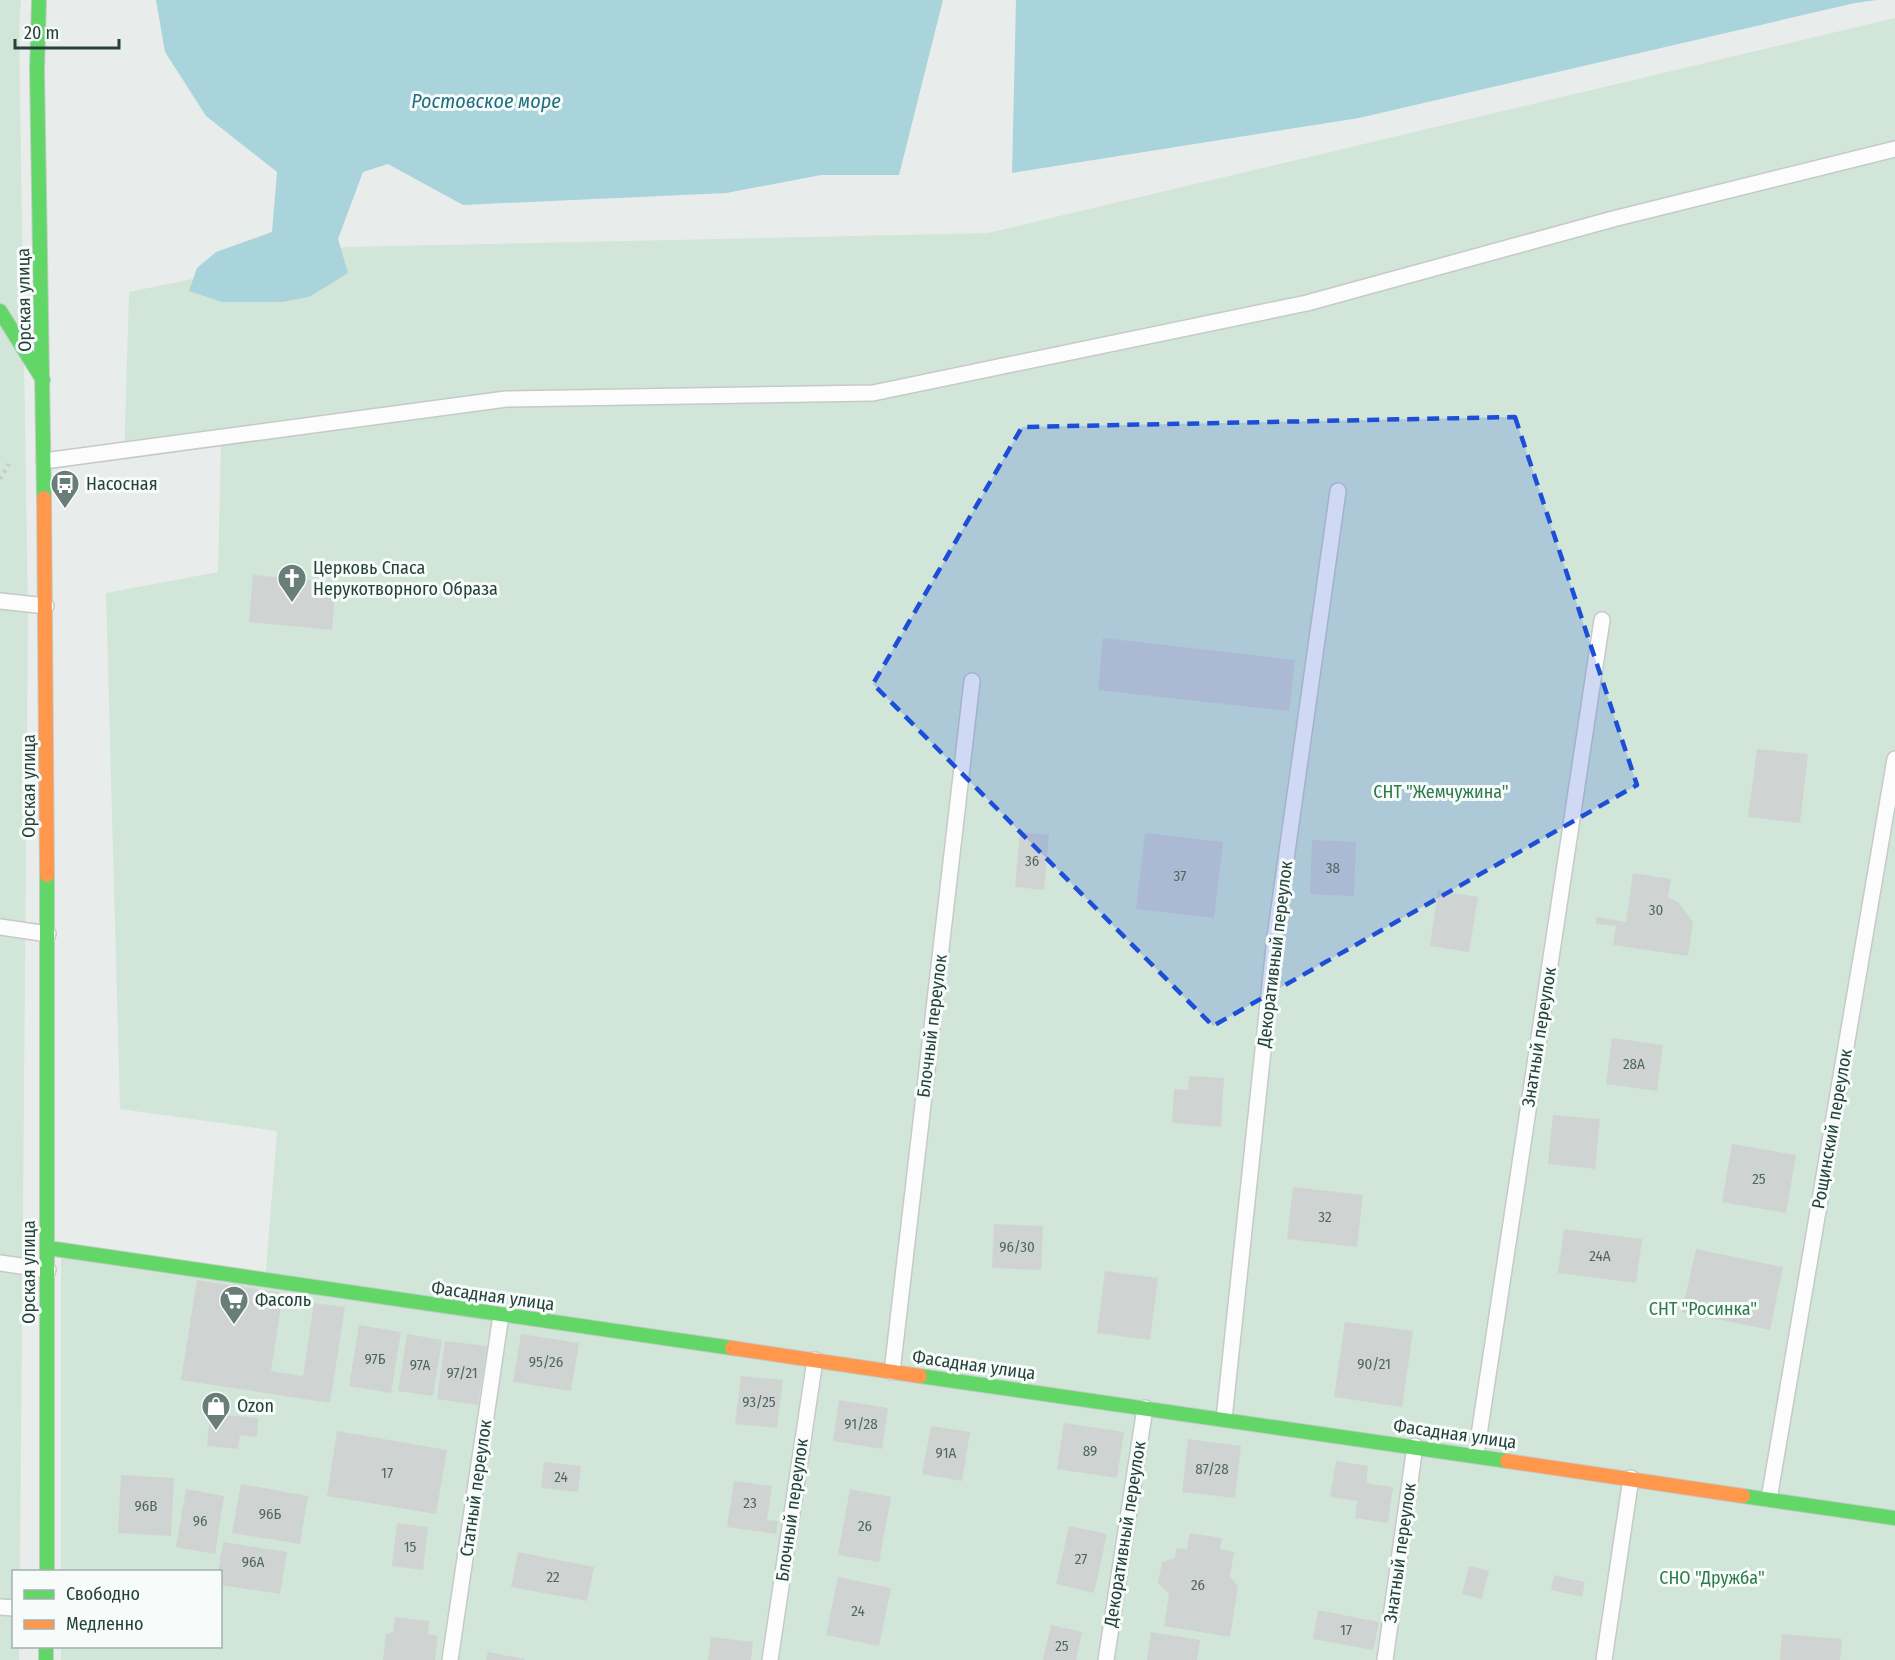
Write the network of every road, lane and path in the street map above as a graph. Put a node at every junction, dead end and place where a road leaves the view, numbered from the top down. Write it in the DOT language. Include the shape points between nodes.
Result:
graph roads {
  1 [pos="39,0"];
  2 [pos="1895,149"];
  3 [pos="0,312"];
  4 [pos="43,380"];
  5 [pos="44,461"];
  6 [pos="1338,491"];
  7 [pos="0,601"];
  8 [pos="46,606"];
  9 [pos="1602,620"];
  10 [pos="972,681"];
  11 [pos="1895,759"];
  12 [pos="0,927"];
  13 [pos="48,934"];
  14 [pos="48,1248"];
  15 [pos="0,1263"];
  16 [pos="48,1269"];
  17 [pos="501,1315"];
  18 [pos="815,1360"];
  19 [pos="892,1372"];
  20 [pos="1145,1408"];
  21 [pos="1224,1419"];
  22 [pos="1415,1446"];
  23 [pos="1476,1455"];
  24 [pos="1631,1478"];
  25 [pos="1769,1499"];
  26 [pos="1895,1518"];
  27 [pos="47,1570"];
  28 [pos="450,1660"];
  29 [pos="770,1660"];
  30 [pos="1106,1660"];
  31 [pos="1385,1660"];
  32 [pos="1604,1660"];
  1 -- 4 [label="street, Орская улица"];
  2 -- 5 [label="lane" via="1613,219 1307,303 873,393 506,399"];
  3 -- 4 [label="street"];
  4 -- 5 [label="street, Орская улица"];
  5 -- 8 [label="street, Орская улица"];
  6 -- 21 [label="lane, Декоративный переулок" via="1275,937"];
  7 -- 8 [label="lane"];
  8 -- 13 [label="street, Орская улица"];
  9 -- 23 [label="lane, Знатный переулок"];
  10 -- 19 [label="lane, Блочный переулок"];
  11 -- 25 [label="lane, Рощинский переулок"];
  12 -- 13 [label="lane"];
  13 -- 14 [label="street, Орская улица"];
  14 -- 16 [label="street, Орская улица"];
  14 -- 17 [label="street, Фасадная улица"];
  15 -- 16 [label="lane"];
  16 -- 27 [label="street, Орская улица"];
  17 -- 18 [label="street, Фасадная улица"];
  17 -- 28 [label="lane, Статный переулок"];
  18 -- 19 [label="street, Фасадная улица"];
  18 -- 29 [label="lane, Блочный переулок"];
  19 -- 20 [label="street, Фасадная улица"];
  20 -- 21 [label="street, Фасадная улица"];
  20 -- 30 [label="lane, Декоративный переулок"];
  21 -- 22 [label="street, Фасадная улица"];
  22 -- 23 [label="street, Фасадная улица"];
  22 -- 31 [label="lane, Знатный переулок"];
  23 -- 24 [label="street, Фасадная улица"];
  24 -- 25 [label="street, Фасадная улица"];
  24 -- 32 [label="lane"];
  25 -- 26 [label="street, Фасадная улица"];
}
